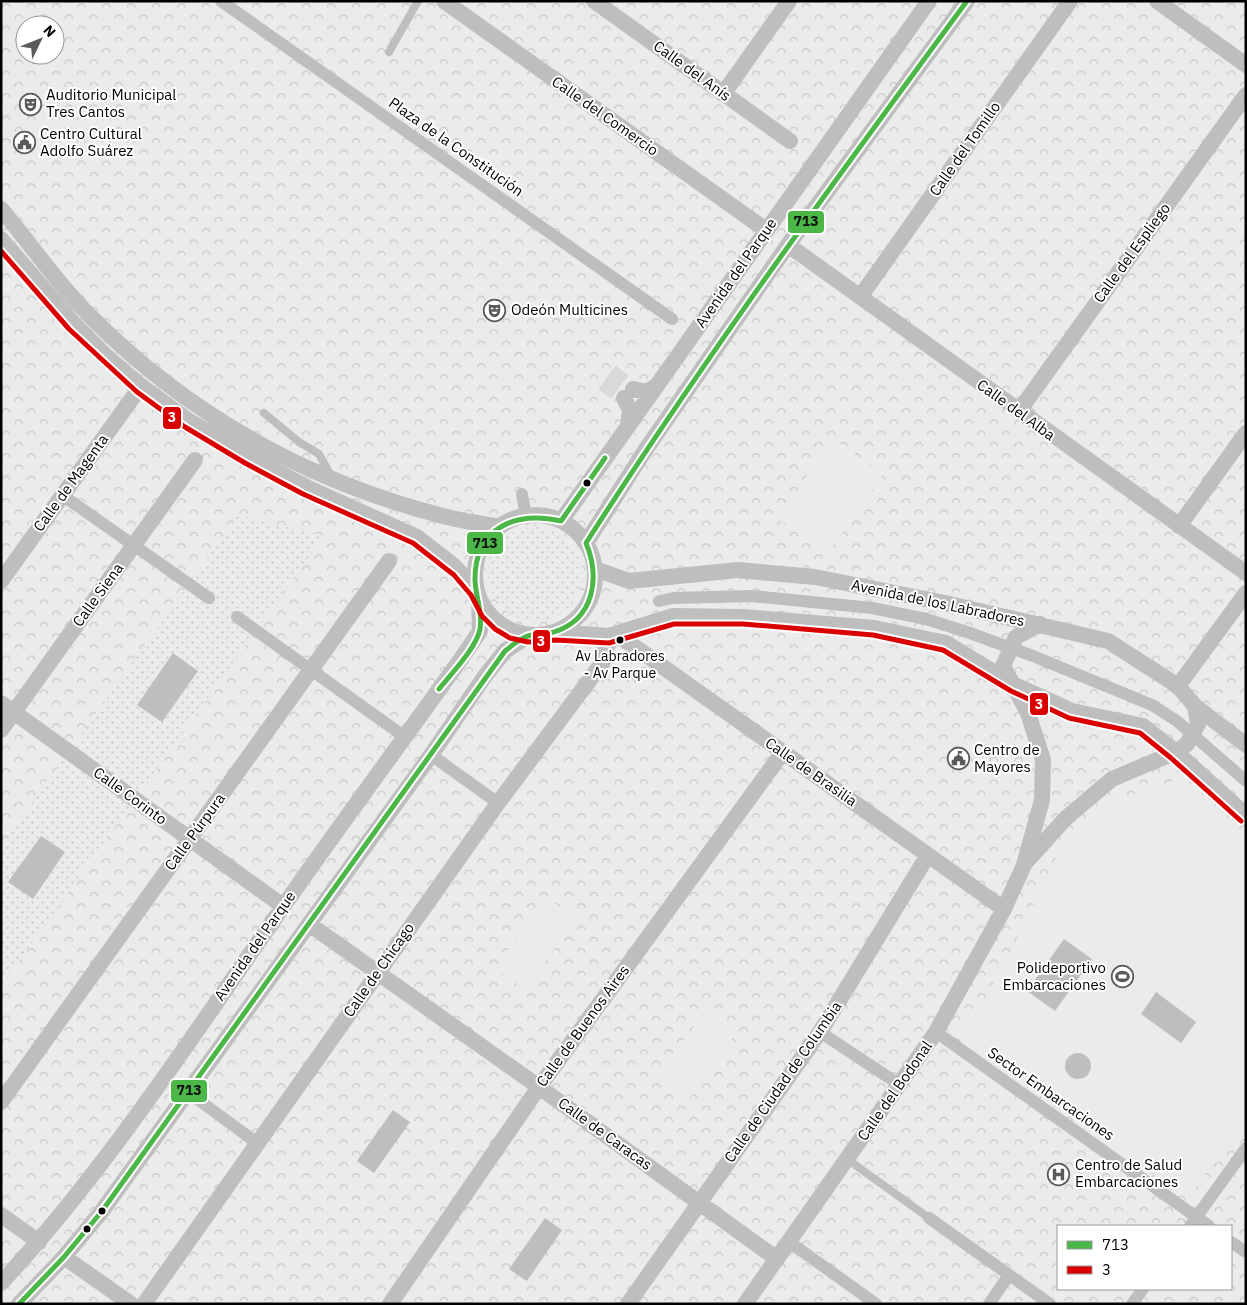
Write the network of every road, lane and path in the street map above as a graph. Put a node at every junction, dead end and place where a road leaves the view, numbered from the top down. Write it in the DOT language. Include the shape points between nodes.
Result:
graph roads {
  1 [pos="221,1"];
  2 [pos="418,1"];
  3 [pos="444,1"];
  4 [pos="594,1"];
  5 [pos="789,1"];
  6 [pos="929,1"];
  7 [pos="966,1"];
  8 [pos="1070,1"];
  9 [pos="1157,1"];
  10 [pos="389,52"];
  11 [pos="1246,64"];
  12 [pos="723,94"];
  13 [pos="1246,95"];
  14 [pos="790,141"];
  15 [pos="1,209"];
  16 [pos="766,230"];
  17 [pos="1,239"];
  18 [pos="788,245"];
  19 [pos="860,297"];
  20 [pos="672,319"];
  21 [pos="141,386"];
  22 [pos="655,387"];
  23 [pos="1019,411"];
  24 [pos="264,413"];
  25 [pos="628,425"];
  26 [pos="1246,433"];
  27 [pos="195,460"];
  28 [pos="332,478"];
  29 [pos="522,494"];
  30 [pos="62,495"];
  31 [pos="526,516"];
  32 [pos="561,521"];
  33 [pos="1179,526"];
  34 [pos="499,527"];
  35 [pos="586,543"];
  36 [pos="134,545"];
  37 [pos="389,561"];
  38 [pos="595,570"];
  39 [pos="1246,572"];
  40 [pos="1,581"];
  41 [pos="1246,593"];
  42 [pos="478,594"];
  43 [pos="209,598"];
  44 [pos="658,601"];
  45 [pos="237,617"];
  46 [pos="1040,624"];
  47 [pos="556,632"];
  48 [pos="529,635"];
  49 [pos="614,635"];
  50 [pos="1011,648"];
  51 [pos="311,670"];
  52 [pos="1015,685"];
  53 [pos="1178,686"];
  54 [pos="1196,706"];
  55 [pos="8,707"];
  56 [pos="1,730"];
  57 [pos="1193,734"];
  58 [pos="404,737"];
  59 [pos="1246,745"];
  60 [pos="783,752"];
  61 [pos="1176,752"];
  62 [pos="431,755"];
  63 [pos="1246,780"];
  64 [pos="498,803"];
  65 [pos="1246,815"];
  66 [pos="190,839"];
  67 [pos="928,855"];
  68 [pos="1024,865"];
  69 [pos="283,906"];
  70 [pos="1004,909"];
  71 [pos="309,924"];
  72 [pos="377,972"];
  73 [pos="820,1032"];
  74 [pos="936,1032"];
  75 [pos="900,1085"];
  76 [pos="539,1087"];
  77 [pos="189,1093"];
  78 [pos="1,1102"];
  79 [pos="257,1143"];
  80 [pos="1246,1148"];
  81 [pos="847,1159"];
  82 [pos="699,1203"];
  83 [pos="1,1215"];
  84 [pos="929,1218"];
  85 [pos="1194,1222"];
  86 [pos="788,1241"];
  87 [pos="39,1242"];
  88 [pos="1232,1243"];
  89 [pos="1246,1252"];
  90 [pos="64,1257"];
  91 [pos="777,1259"];
  92 [pos="1009,1275"];
  93 [pos="1,1283"];
  94 [pos="1142,1290"];
  95 [pos="19,1304"];
  96 [pos="131,1304"];
  97 [pos="144,1304"];
  98 [pos="390,1304"];
  99 [pos="628,1304"];
  100 [pos="745,1304"];
  101 [pos="876,1304"];
  102 [pos="988,1304"];
  103 [pos="1050,1304"];
  104 [pos="1132,1304"];
  1 -- 20 [label="street, Plaza de la Constitución"];
  2 -- 10 [label="lane"];
  3 -- 16 [label="street, Calle del Comercio"];
  4 -- 12 [label="street, Calle del Anís"];
  5 -- 12 [label="street"];
  6 -- 16 [label="street, Avenida del Parque"];
  7 -- 18 [label="street, Avenida del Parque"];
  8 -- 19 [label="street, Calle del Tomillo"];
  9 -- 11 [label="street"];
  12 -- 14 [label="street, Calle del Anís"];
  13 -- 23 [label="street, Calle del Espliego"];
  15 -- 28 [label="street" via="87,313 151,372 252,442"];
  16 -- 22 [label="street, Avenida del Parque"];
  17 -- 21 [label="street" via="74,324"];
  18 -- 19 [label="street, Calle del Alba"];
  18 -- 35 [label="street, Avenida del Parque" via="646,449"];
  19 -- 23 [label="street, Calle del Alba"];
  21 -- 30 [label="street, Calle de Magenta"];
  21 -- 42 [label="street" via="189,421 249,456 306,487 416,537 453,564"];
  22 -- 25 [label="street, Avenida del Parque"];
  22 -- 25 [label="street" via="646,392 628,394"];
  23 -- 33 [label="street, Calle del Alba"];
  24 -- 28 [label="lane" via="319,454"];
  25 -- 32 [label="street, Avenida del Parque"];
  26 -- 33 [label="street"];
  27 -- 36 [label="street, Calle Siena"];
  28 -- 34 [label="street" via="443,517"];
  29 -- 31 [label="street"];
  30 -- 36 [label="street"];
  30 -- 40 [label="street, Calle de Magenta"];
  31 -- 32 [label="street" via="545,516"];
  31 -- 34 [label="street"];
  32 -- 35 [label="street"];
  33 -- 39 [label="street, Calle del Alba"];
  34 -- 42 [label="street" via="477,558 475,578"];
  35 -- 38 [label="street"];
  36 -- 43 [label="street"];
  36 -- 55 [label="street, Calle Siena"];
  37 -- 51 [label="street, Calle Púrpura"];
  38 -- 46 [label="street, Avenida de los Labradores" via="629,581 738,570 816,577"];
  38 -- 47 [label="street" via="594,589 586,607 573,622"];
  41 -- 53 [label="street"];
  42 -- 48 [label="street" via="487,611 499,623"];
  42 -- 58 [label="street, Avenida del Parque" via="480,631"];
  44 -- 50 [label="street" via="751,596 872,608 926,619"];
  45 -- 51 [label="street"];
  46 -- 50 [label="street" via="1016,637"];
  46 -- 53 [label="street, Avenida de los Labradores" via="1108,641"];
  47 -- 48 [label="street"];
  47 -- 49 [label="street"];
  48 -- 62 [label="street, Avenida del Parque" via="505,651"];
  49 -- 52 [label="street" via="673,616 743,617 874,628 946,643"];
  49 -- 60 [label="street, Calle de Brasilia"];
  49 -- 64 [label="street, Calle de Chicago" via="603,662"];
  50 -- 52 [label="street, Calle del Bodonal" via="1003,666"];
  50 -- 57 [label="street" via="1152,705"];
  51 -- 58 [label="street"];
  51 -- 66 [label="street, Calle Púrpura"];
  52 -- 61 [label="street" via="1072,711 1143,726"];
  52 -- 68 [label="street, Calle del Bodonal" via="1043,760 1042,800"];
  53 -- 54 [label="street, Avenida de los Labradores"];
  54 -- 57 [label="street" via="1198,724"];
  54 -- 59 [label="street, Avenida de los Labradores"];
  55 -- 56 [label="street, Calle Siena"];
  55 -- 66 [label="street, Calle Corinto"];
  57 -- 61 [label="street" via="1188,744"];
  57 -- 63 [label="street"];
  58 -- 69 [label="street, Avenida del Parque"];
  60 -- 67 [label="street, Calle de Brasilia"];
  60 -- 76 [label="street, Calle de Buenos Aires"];
  61 -- 65 [label="street"];
  61 -- 68 [label="street, Calle del Bodonal" via="1112,779 1066,818"];
  62 -- 64 [label="street"];
  62 -- 71 [label="street, Avenida del Parque"];
  64 -- 72 [label="street, Calle de Chicago"];
  66 -- 69 [label="street, Calle Corinto"];
  66 -- 78 [label="street, Calle Púrpura"];
  67 -- 70 [label="street, Calle de Brasilia"];
  67 -- 73 [label="street, Calle de Ciudad de Columbia"];
  68 -- 70 [label="street, Calle del Bodonal"];
  69 -- 87 [label="street, Avenida del Parque" via="165,1076"];
  70 -- 74 [label="street, Calle del Bodonal"];
  71 -- 72 [label="street, Calle de Caracas"];
  71 -- 77 [label="street, Avenida del Parque"];
  72 -- 76 [label="street, Calle de Caracas"];
  72 -- 79 [label="street, Calle de Chicago"];
  73 -- 75 [label="street"];
  73 -- 82 [label="street, Calle de Ciudad de Columbia"];
  74 -- 75 [label="street, Calle del Bodonal"];
  74 -- 85 [label="street, Sector Embarcaciones"];
  75 -- 81 [label="street, Calle del Bodonal"];
  76 -- 82 [label="street, Calle de Caracas"];
  76 -- 98 [label="street, Calle de Buenos Aires"];
  77 -- 79 [label="street"];
  77 -- 90 [label="street, Avenida del Parque"];
  79 -- 97 [label="street, Calle de Chicago"];
  80 -- 85 [label="street"];
  81 -- 84 [label="lane"];
  81 -- 86 [label="street, Calle del Bodonal"];
  82 -- 91 [label="street, Calle de Caracas"];
  82 -- 99 [label="street, Calle de Ciudad de Columbia"];
  83 -- 87 [label="street"];
  84 -- 92 [label="street"];
  86 -- 91 [label="street, Calle del Bodonal"];
  86 -- 101 [label="street"];
  87 -- 93 [label="street, Avenida del Parque"];
  88 -- 89 [label="street"];
  90 -- 95 [label="street, Avenida del Parque"];
  90 -- 96 [label="street"];
  91 -- 100 [label="street, Calle del Bodonal"];
  92 -- 102 [label="street"];
  92 -- 103 [label="street"];
  94 -- 104 [label="street"];
}
